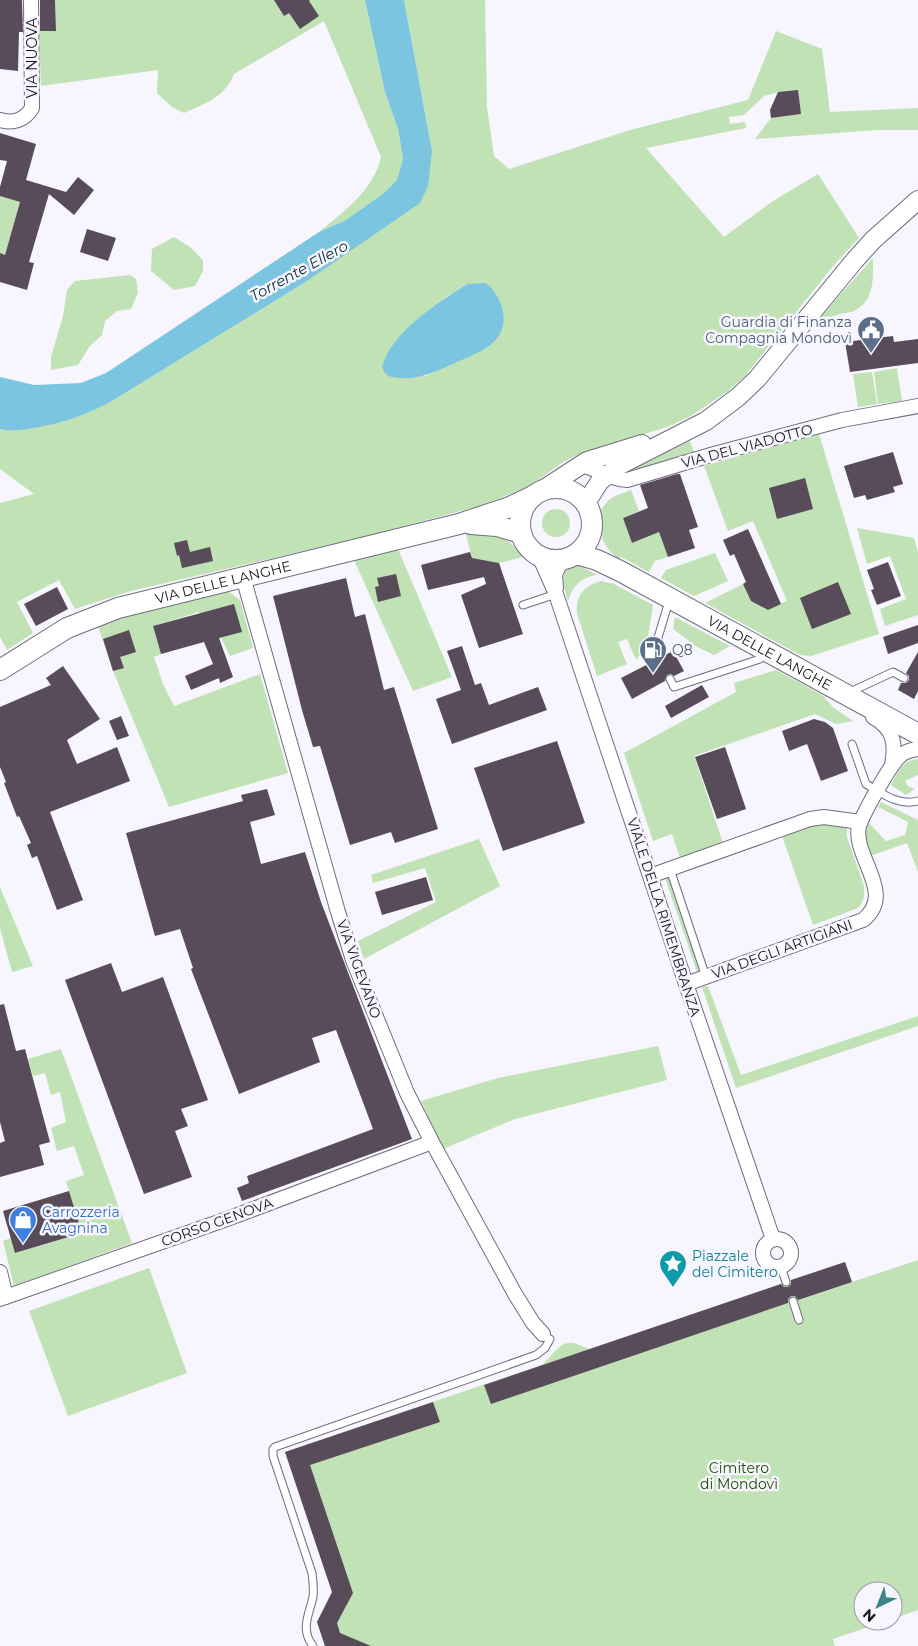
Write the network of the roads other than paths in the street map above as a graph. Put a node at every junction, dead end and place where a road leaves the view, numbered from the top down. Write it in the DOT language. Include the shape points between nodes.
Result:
graph roads {
  1 [pos="31,0"];
  2 [pos="0,120"];
  3 [pos="918,200"];
  4 [pos="918,406"];
  5 [pos="685,431"];
  6 [pos="579,465"];
  7 [pos="607,475"];
  8 [pos="537,493"];
  9 [pos="586,503"];
  10 [pos="459,524"];
  11 [pos="521,532"];
  12 [pos="589,537"];
  13 [pos="539,556"];
  14 [pos="569,557"];
  15 [pos="622,572"];
  16 [pos="243,577"];
  17 [pos="556,594"];
  18 [pos="670,598"];
  19 [pos="523,605"];
  20 [pos="765,650"];
  21 [pos="658,658"];
  22 [pos="0,670"];
  23 [pos="670,678"];
  24 [pos="904,678"];
  25 [pos="849,696"];
  26 [pos="918,734"];
  27 [pos="852,744"];
  28 [pos="918,749"];
  29 [pos="892,765"];
  30 [pos="878,791"];
  31 [pos="918,801"];
  32 [pos="860,822"];
  33 [pos="670,869"];
  34 [pos="650,876"];
  35 [pos="706,977"];
  36 [pos="686,984"];
  37 [pos="432,1142"];
  38 [pos="773,1239"];
  39 [pos="781,1267"];
  40 [pos="0,1272"];
  41 [pos="786,1282"];
  42 [pos="3,1298"];
  43 [pos="793,1302"];
  44 [pos="799,1320"];
  45 [pos="546,1336"];
  46 [pos="313,1646"];
  1 -- 2 [label="street, VIA NUOVA" via="32,108 14,122"];
  3 -- 5 [label="street" via="873,240 748,388 716,414"];
  4 -- 7 [label="street, VIA DEL VIADOTTO" via="842,420 635,478 621,480"];
  5 -- 6 [label="street"];
  5 -- 7 [label="street"];
  6 -- 7 [label="street, VIA DEL VIADOTTO"];
  6 -- 8 [label="street"];
  7 -- 9 [label="street"];
  8 -- 9 [label="main road, VIA DELLE LANGHE" via="553,488 566,489"];
  8 -- 10 [label="main road, VIA DELLE LANGHE" via="510,507"];
  8 -- 11 [label="main road" via="522,513"];
  9 -- 12 [label="main road" via="592,516"];
  10 -- 11 [label="main road, VIA DELLE LANGHE" via="498,526"];
  10 -- 16 [label="main road, VIA DELLE LANGHE"];
  11 -- 13 [label="main road" via="529,548"];
  12 -- 14 [label="main road" via="586,544"];
  12 -- 15 [label="main road, VIA DELLE LANGHE" via="597,551"];
  13 -- 14 [label="main road, VIA DELLE LANGHE" via="553,560"];
  13 -- 17 [label="street, VIALE DELLA RIMEMBRANZA"];
  14 -- 15 [label="main road, VIA DELLE LANGHE" via="597,560"];
  14 -- 17 [label="street" via="555,574"];
  15 -- 18 [label="main road, VIA DELLE LANGHE"];
  16 -- 22 [label="main road, VIA DELLE LANGHE" via="118,608 76,623"];
  16 -- 37 [label="street, VIA VIGEVANO" via="346,938 396,1067"];
  17 -- 19 [label="lane"];
  17 -- 34 [label="street, VIALE DELLA RIMEMBRANZA"];
  18 -- 20 [label="main road, VIA DELLE LANGHE"];
  18 -- 21 [label="lane" via="654,651"];
  20 -- 23 [label="lane" via="760,659 674,687"];
  20 -- 25 [label="main road, VIA DELLE LANGHE"];
  24 -- 25 [label="lane" via="893,672"];
  25 -- 26 [label="main road, VIA DELLE LANGHE"];
  25 -- 29 [label="street" via="860,710 880,721 889,732 895,746"];
  27 -- 30 [label="lane" via="866,784"];
  28 -- 29 [label="street" via="906,752"];
  29 -- 30 [label="street"];
  30 -- 31 [label="lane" via="898,802"];
  30 -- 32 [label="street"];
  32 -- 33 [label="street" via="824,817 810,819"];
  32 -- 35 [label="street, VIA DEGLI ARTIGIANI" via="858,837 875,889 875,903 870,914 863,920"];
  33 -- 34 [label="street"];
  33 -- 35 [label="lane"];
  34 -- 36 [label="street, VIALE DELLA RIMEMBRANZA"];
  35 -- 36 [label="street, VIA DEGLI ARTIGIANI"];
  36 -- 38 [label="street, VIALE DELLA RIMEMBRANZA"];
  37 -- 42 [label="street, CORSO GENOVA"];
  37 -- 45 [label="street, VIA VIGEVANO" via="515,1294 533,1323"];
  38 -- 39 [label="street" via="784,1240 791,1249 790,1260"];
  38 -- 39 [label="street" via="764,1246 763,1257 770,1266"];
  39 -- 41 [label="lane"];
  40 -- 42 [label="street"];
  43 -- 44 [label="lane"];
  45 -- 46 [label="lane" via="545,1348 536,1355 275,1446 273,1456 312,1573 314,1585 305,1628"];
}
